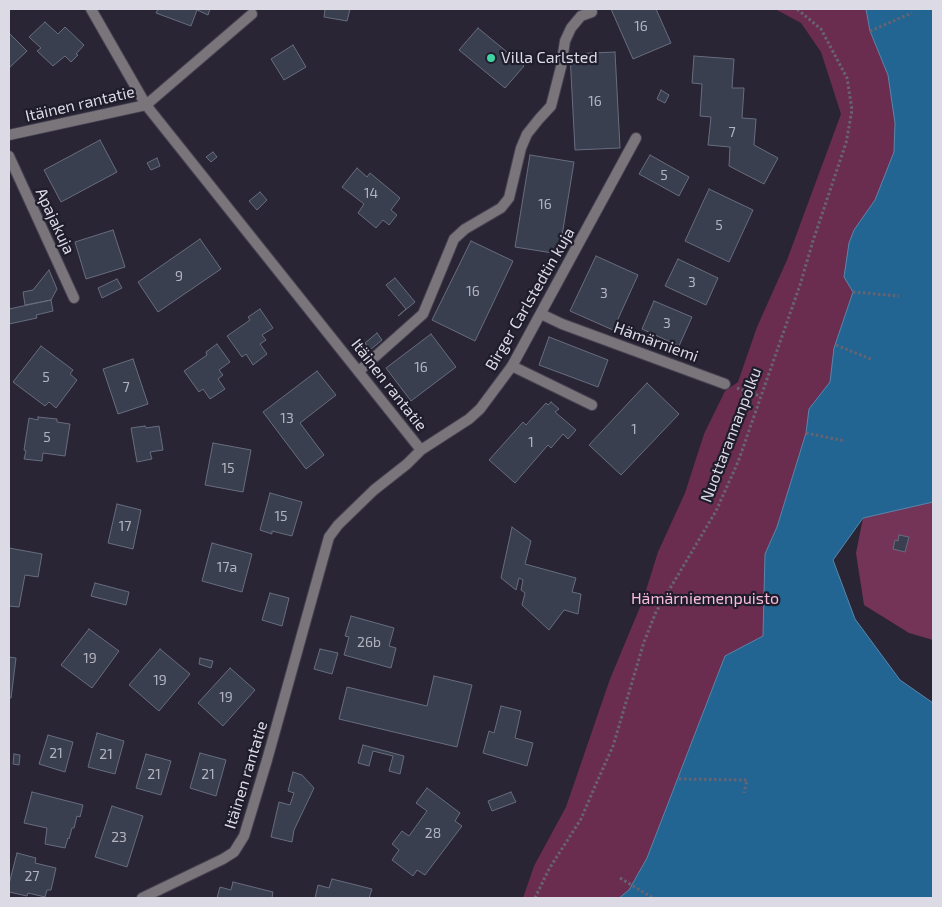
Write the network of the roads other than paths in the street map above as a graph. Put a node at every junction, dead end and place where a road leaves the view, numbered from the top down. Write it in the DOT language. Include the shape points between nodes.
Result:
graph roads {
  1 [pos="91,9"];
  2 [pos="592,12"];
  3 [pos="252,14"];
  4 [pos="146,104"];
  5 [pos="9,135"];
  6 [pos="636,138"];
  7 [pos="9,156"];
  8 [pos="74,298"];
  9 [pos="542,314"];
  10 [pos="512,366"];
  11 [pos="359,371"];
  12 [pos="725,384"];
  13 [pos="592,405"];
  14 [pos="421,450"];
  15 [pos="142,898"];
  1 -- 4 [label="street"];
  2 -- 11 [label="street" via="581,16 565,41 552,106 539,118 521,148 509,198 501,208 454,239 423,314"];
  3 -- 4 [label="street"];
  4 -- 5 [label="street, Itäinen rantatie"];
  4 -- 11 [label="street, Itäinen rantatie"];
  6 -- 9 [label="street, Birger Carlstedtin kuja"];
  7 -- 8 [label="street, Apajakuja"];
  9 -- 10 [label="street, Birger Carlstedtin kuja"];
  9 -- 12 [label="street, Hämärniemi"];
  10 -- 13 [label="street"];
  10 -- 14 [label="street, Birger Carlstedtin kuja" via="480,409"];
  11 -- 14 [label="street, Itäinen rantatie"];
  14 -- 15 [label="street, Itäinen rantatie" via="374,490 329,537 244,836 234,852 223,859"];
}
